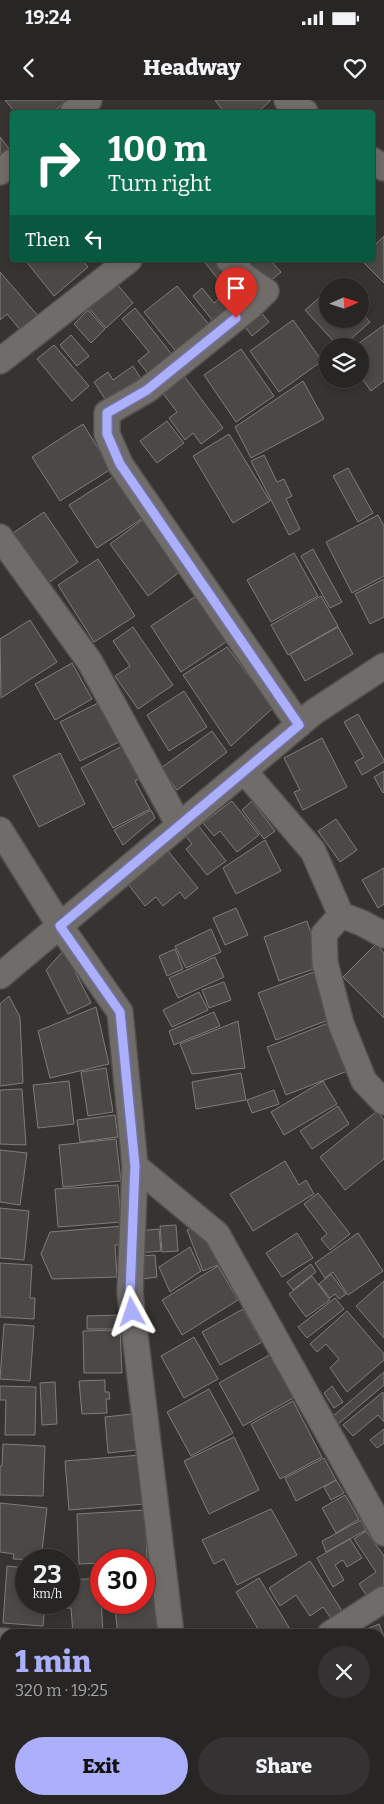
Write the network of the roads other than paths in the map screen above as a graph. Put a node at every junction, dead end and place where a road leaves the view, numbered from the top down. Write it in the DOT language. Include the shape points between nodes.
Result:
graph roads {
  1 [pos="89,100"];
  2 [pos="76,110"];
  3 [pos="10,164"];
  4 [pos="0,172"];
  5 [pos="127,262"];
  6 [pos="232,262"];
  7 [pos="0,361"];
  8 [pos="0,537"];
  9 [pos="384,666"];
  10 [pos="299,725"];
  11 [pos="244,771"];
  12 [pos="179,825"];
  13 [pos="0,830"];
  14 [pos="342,915"];
  15 [pos="60,926"];
  16 [pos="384,935"];
  17 [pos="0,976"];
  18 [pos="384,1102"];
  19 [pos="135,1166"];
  20 [pos="384,1533"];
  21 [pos="384,1599"];
  22 [pos="169,1629"];
  23 [pos="338,1629"];
  1 -- 2 [label="street"];
  3 -- 4 [label="street"];
  5 -- 7 [label="street"];
  6 -- 10 [label="street" via="244,276 266,291 147,390 107,413 107,434 120,464"];
  8 -- 12 [label="street" via="90,662"];
  9 -- 10 [label="street"];
  10 -- 11 [label="street"];
  11 -- 12 [label="street"];
  11 -- 14 [label="street" via="313,851"];
  12 -- 15 [label="street"];
  13 -- 15 [label="street"];
  14 -- 16 [label="street"];
  14 -- 18 [label="street" via="324,934 324,963 341,1024 364,1081"];
  15 -- 17 [label="street"];
  15 -- 19 [label="street" via="120,1012"];
  19 -- 20 [label="street" via="217,1234"];
  19 -- 22 [label="street" via="130,1294"];
  21 -- 23 [label="street"];
}
